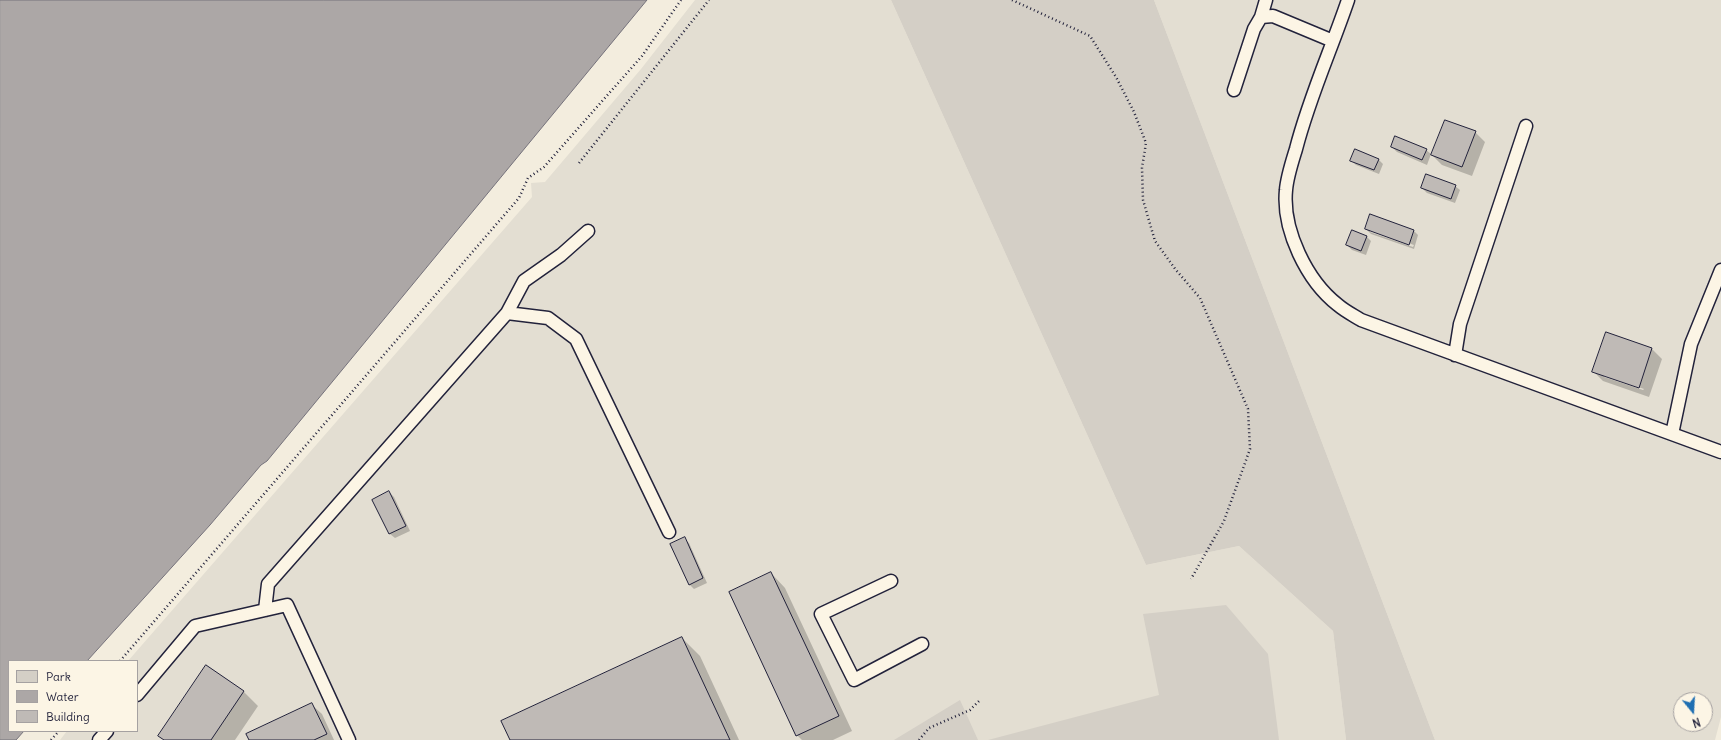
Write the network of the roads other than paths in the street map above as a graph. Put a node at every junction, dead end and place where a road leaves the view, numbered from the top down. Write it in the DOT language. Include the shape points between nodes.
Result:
graph roads {
  1 [pos="1266,0"];
  2 [pos="1348,0"];
  3 [pos="1261,17"];
  4 [pos="1333,41"];
  5 [pos="1234,90"];
  6 [pos="1526,126"];
  7 [pos="588,231"];
  8 [pos="1721,270"];
  9 [pos="507,313"];
  10 [pos="1455,355"];
  11 [pos="1672,434"];
  12 [pos="1721,452"];
  13 [pos="668,532"];
  14 [pos="891,581"];
  15 [pos="265,610"];
  16 [pos="922,644"];
  17 [pos="138,695"];
  18 [pos="106,732"];
  19 [pos="100,740"];
  20 [pos="349,740"];
  1 -- 3 [label="lane"];
  2 -- 4 [label="lane"];
  3 -- 4 [label="lane" via="1273,16"];
  3 -- 5 [label="lane" via="1254,30"];
  4 -- 10 [label="lane" via="1302,124 1286,190 1286,212 1300,258 1317,284 1337,305 1398,335"];
  6 -- 10 [label="lane" via="1460,324"];
  7 -- 9 [label="lane" via="524,281"];
  8 -- 11 [label="lane" via="1691,344"];
  9 -- 13 [label="lane" via="548,318 576,339"];
  9 -- 15 [label="lane" via="268,584"];
  10 -- 11 [label="lane"];
  11 -- 12 [label="lane"];
  14 -- 16 [label="lane" via="821,614 854,680"];
  15 -- 17 [label="lane" via="195,626"];
  15 -- 20 [label="lane" via="287,605"];
  18 -- 19 [label="lane"];
}
